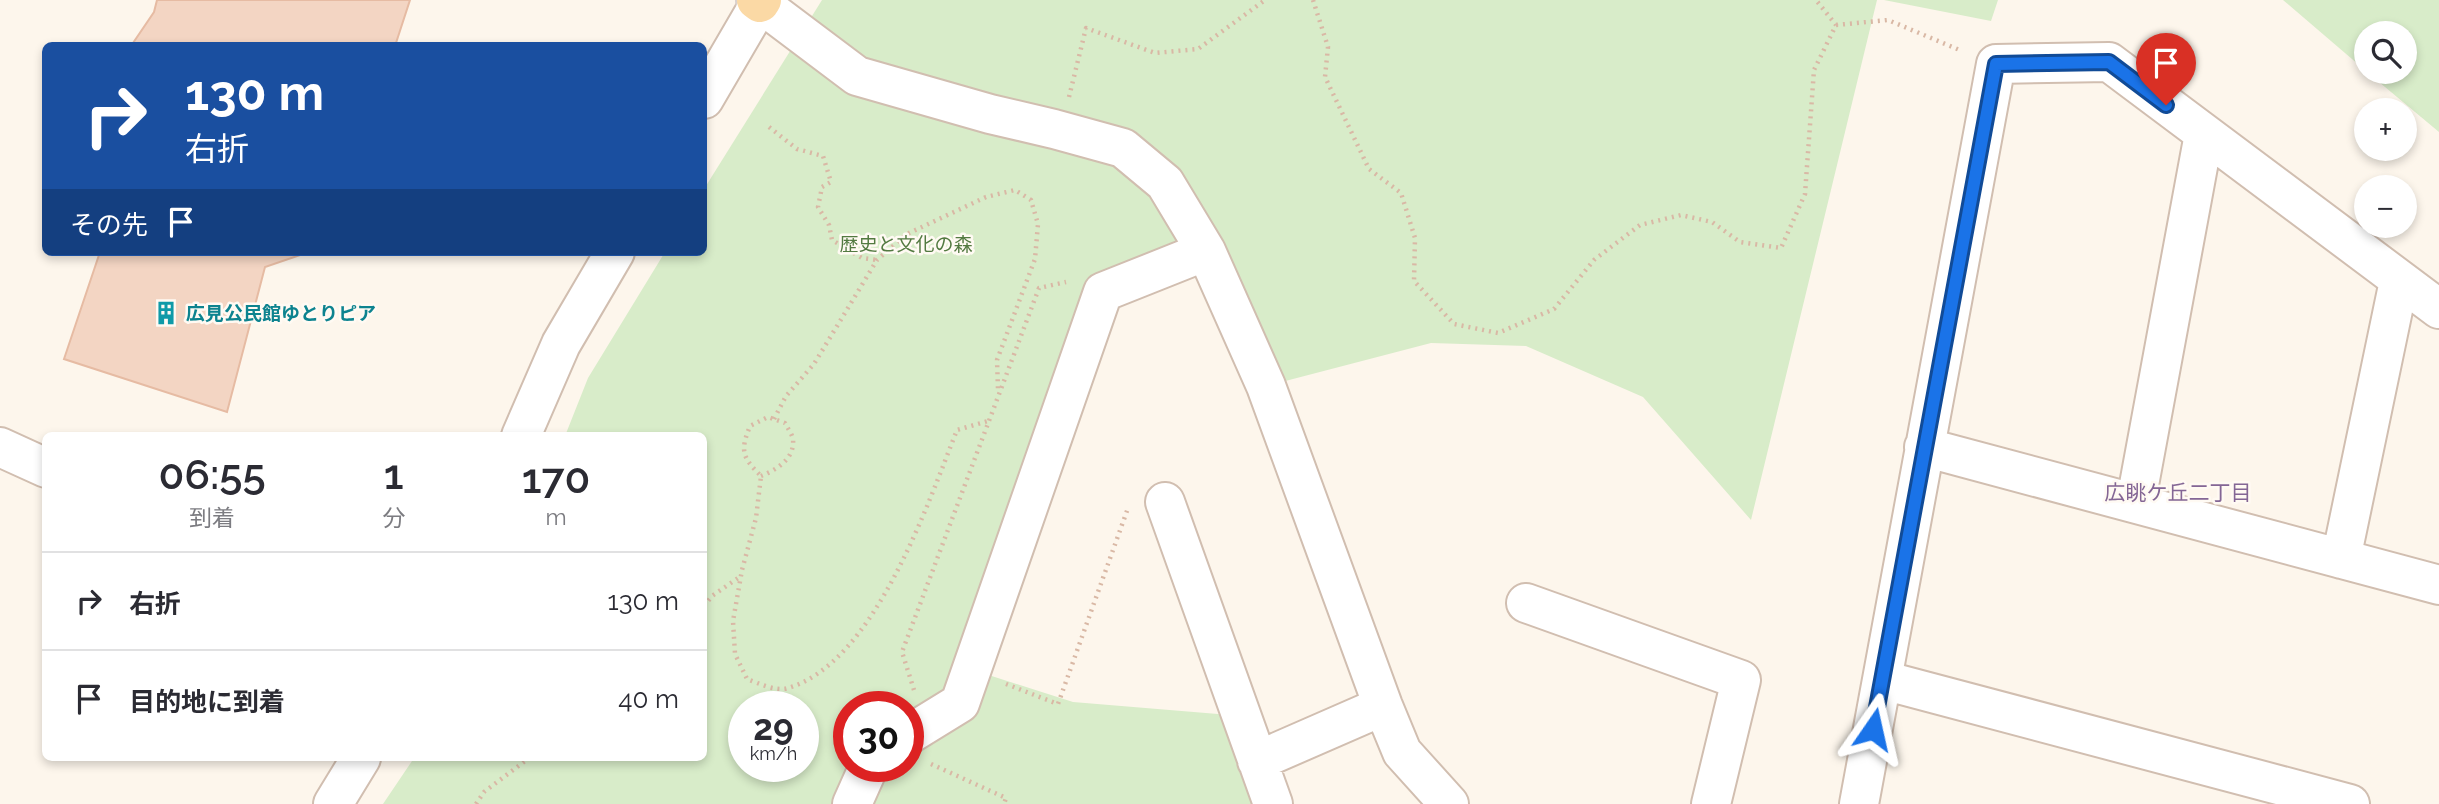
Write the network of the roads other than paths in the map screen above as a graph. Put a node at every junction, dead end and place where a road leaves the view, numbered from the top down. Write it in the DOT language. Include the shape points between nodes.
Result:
graph roads {
  1 [pos="759,1"];
  2 [pos="707,94"];
  3 [pos="2204,134"];
  4 [pos="1206,251"];
  5 [pos="613,256"];
  6 [pos="2399,281"];
  7 [pos="2439,309"];
  8 [pos="523,432"];
  9 [pos="0,447"];
  10 [pos="1924,447"];
  11 [pos="42,466"];
  12 [pos="1165,502"];
  13 [pos="2136,502"];
  14 [pos="2341,559"];
  15 [pos="2439,585"];
  16 [pos="1526,603"];
  17 [pos="1883,680"];
  18 [pos="1383,706"];
  19 [pos="924,734"];
  20 [pos="359,761"];
  21 [pos="1257,761"];
  22 [pos="862,782"];
  23 [pos="333,804"];
  24 [pos="852,804"];
  25 [pos="1273,804"];
  26 [pos="1449,804"];
  27 [pos="1711,804"];
  28 [pos="1859,804"];
  29 [pos="2350,804"];
  1 -- 2 [label="street"];
  1 -- 4 [label="street" via="857,76 1123,148 1165,183"];
  3 -- 6 [label="street"];
  3 -- 10 [label="street" via="2109,62 1996,64"];
  3 -- 13 [label="street"];
  4 -- 18 [label="street" via="1266,386"];
  4 -- 19 [label="street" via="1103,292 960,703"];
  5 -- 8 [label="street" via="561,344"];
  6 -- 7 [label="street"];
  6 -- 14 [label="street"];
  9 -- 11 [label="street"];
  10 -- 13 [label="street"];
  10 -- 17 [label="street"];
  12 -- 21 [label="street"];
  13 -- 14 [label="street"];
  14 -- 15 [label="street"];
  16 -- 27 [label="street" via="1741,680"];
  17 -- 28 [label="street"];
  17 -- 29 [label="street"];
  18 -- 21 [label="street"];
  18 -- 26 [label="street" via="1402,752"];
  20 -- 23 [label="street"];
  21 -- 25 [label="street"];
  22 -- 24 [label="street"];
}
